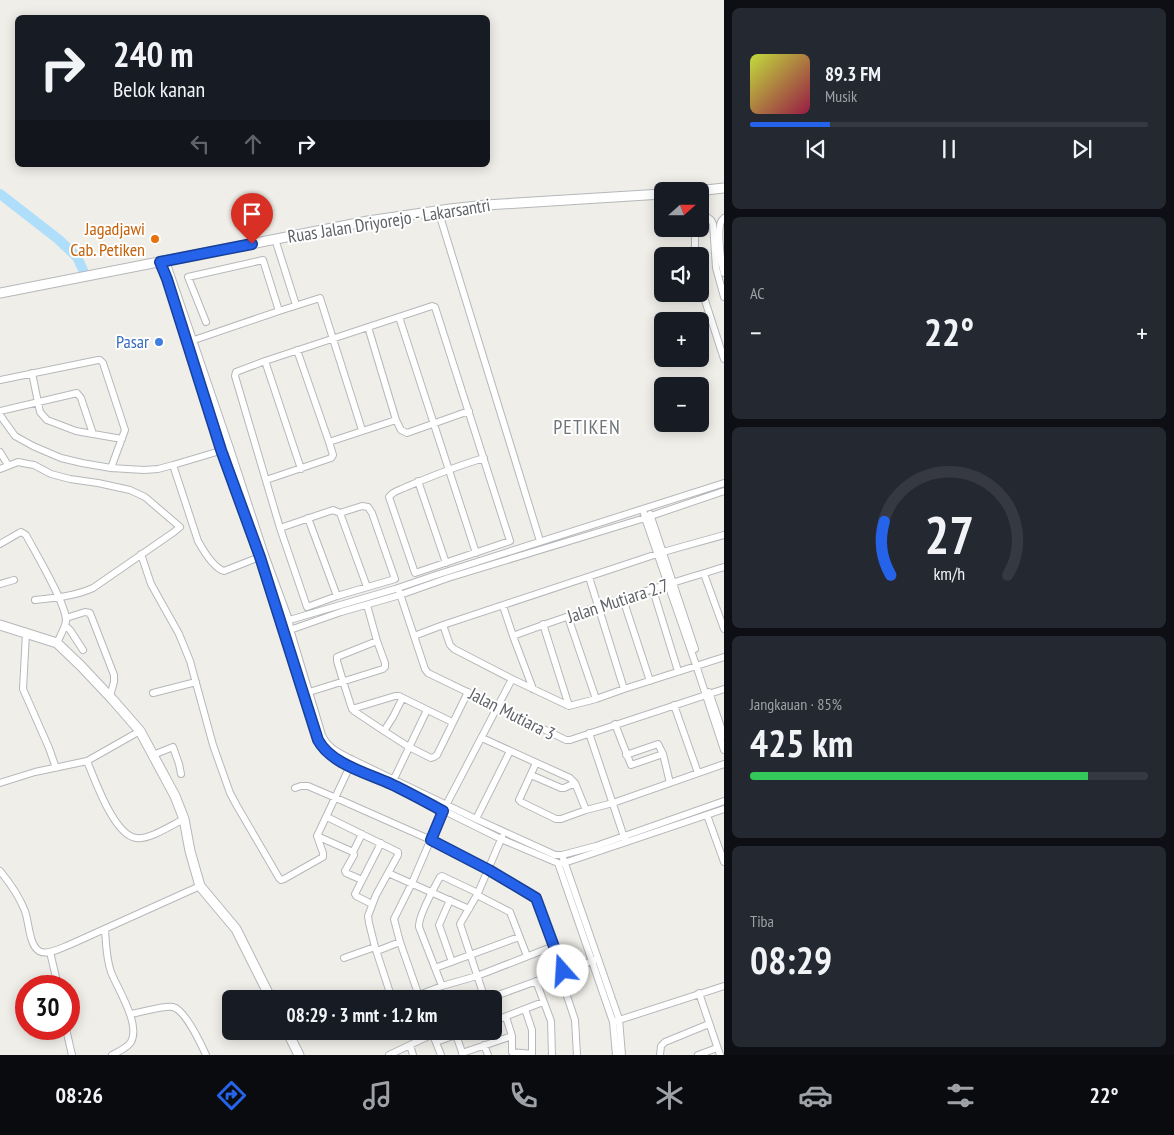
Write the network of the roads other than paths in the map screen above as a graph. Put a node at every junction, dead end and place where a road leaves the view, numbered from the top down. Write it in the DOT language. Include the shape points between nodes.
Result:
graph roads {
  1 [pos="724,188"];
  2 [pos="709,190"];
  3 [pos="654,194"];
  4 [pos="438,210"];
  5 [pos="724,218"];
  6 [pos="709,219"];
  7 [pos="275,239"];
  8 [pos="723,258"];
  9 [pos="163,261"];
  10 [pos="724,273"];
  11 [pos="0,293"];
  12 [pos="724,297"];
  13 [pos="706,302"];
  14 [pos="296,305"];
  15 [pos="280,311"];
  16 [pos="399,317"];
  17 [pos="206,322"];
  18 [pos="368,327"];
  19 [pos="334,338"];
  20 [pos="194,340"];
  21 [pos="297,350"];
  22 [pos="724,359"];
  23 [pos="265,361"];
  24 [pos="32,373"];
  25 [pos="0,380"];
  26 [pos="38,402"];
  27 [pos="469,411"];
  28 [pos="0,413"];
  29 [pos="396,420"];
  30 [pos="433,423"];
  31 [pos="362,430"];
  32 [pos="93,434"];
  33 [pos="122,439"];
  34 [pos="329,442"];
  35 [pos="230,448"];
  36 [pos="221,450"];
  37 [pos="0,452"];
  38 [pos="484,458"];
  39 [pos="8,465"];
  40 [pos="173,465"];
  41 [pos="111,468"];
  42 [pos="0,469"];
  43 [pos="301,469"];
  44 [pos="448,469"];
  45 [pos="266,480"];
  46 [pos="418,481"];
  47 [pos="724,483"];
  48 [pos="724,491"];
  49 [pos="646,508"];
  50 [pos="340,513"];
  51 [pos="648,517"];
  52 [pos="308,518"];
  53 [pos="190,520"];
  54 [pos="180,527"];
  55 [pos="280,528"];
  56 [pos="255,535"];
  57 [pos="724,535"];
  58 [pos="540,542"];
  59 [pos="0,544"];
  60 [pos="476,553"];
  61 [pos="660,553"];
  62 [pos="140,554"];
  63 [pos="262,556"];
  64 [pos="446,563"];
  65 [pos="724,567"];
  66 [pos="704,574"];
  67 [pos="589,577"];
  68 [pos="14,580"];
  69 [pos="0,584"];
  70 [pos="670,584"];
  71 [pos="367,587"];
  72 [pos="398,588"];
  73 [pos="653,590"];
  74 [pos="400,595"];
  75 [pos="337,596"];
  76 [pos="59,598"];
  77 [pos="35,600"];
  78 [pos="622,600"];
  79 [pos="367,605"];
  80 [pos="503,606"];
  81 [pos="598,607"];
  82 [pos="568,617"];
  83 [pos="289,620"];
  84 [pos="66,621"];
  85 [pos="280,623"];
  86 [pos="0,624"];
  87 [pos="544,624"];
  88 [pos="443,625"];
  89 [pos="724,629"];
  90 [pos="287,631"];
  91 [pos="26,633"];
  92 [pos="414,636"];
  93 [pos="513,636"];
  94 [pos="377,641"];
  95 [pos="57,643"];
  96 [pos="82,650"];
  97 [pos="724,657"];
  98 [pos="698,665"];
  99 [pos="678,671"];
  100 [pos="512,679"];
  101 [pos="343,681"];
  102 [pos="650,681"];
  103 [pos="196,682"];
  104 [pos="533,689"];
  105 [pos="624,689"];
  106 [pos="724,689"];
  107 [pos="468,692"];
  108 [pos="306,693"];
  109 [pos="153,694"];
  110 [pos="708,694"];
  111 [pos="110,696"];
  112 [pos="402,699"];
  113 [pos="596,699"];
  114 [pos="674,705"];
  115 [pos="498,706"];
  116 [pos="569,706"];
  117 [pos="352,709"];
  118 [pos="427,710"];
  119 [pos="452,722"];
  120 [pos="616,724"];
  121 [pos="140,731"];
  122 [pos="384,731"];
  123 [pos="589,733"];
  124 [pos="724,736"];
  125 [pos="482,738"];
  126 [pos="409,747"];
  127 [pos="724,750"];
  128 [pos="510,751"];
  129 [pos="663,754"];
  130 [pos="153,755"];
  131 [pos="626,755"];
  132 [pos="87,761"];
  133 [pos="352,763"];
  134 [pos="536,763"];
  135 [pos="724,764"];
  136 [pos="56,768"];
  137 [pos="181,774"];
  138 [pos="698,774"];
  139 [pos="531,775"];
  140 [pos="393,782"];
  141 [pos="0,783"];
  142 [pos="575,783"];
  143 [pos="670,783"];
  144 [pos="295,788"];
  145 [pos="336,798"];
  146 [pos="724,801"];
  147 [pos="613,803"];
  148 [pos="445,808"];
  149 [pos="724,809"];
  150 [pos="586,810"];
  151 [pos="707,815"];
  152 [pos="327,817"];
  153 [pos="184,819"];
  154 [pos="476,819"];
  155 [pos="504,832"];
  156 [pos="362,834"];
  157 [pos="318,836"];
  158 [pos="501,839"];
  159 [pos="625,839"];
  160 [pos="431,840"];
  161 [pos="381,843"];
  162 [pos="353,852"];
  163 [pos="559,855"];
  164 [pos="724,862"];
  165 [pos="561,863"];
  166 [pos="489,870"];
  167 [pos="0,872"];
  168 [pos="388,873"];
  169 [pos="362,880"];
  170 [pos="412,883"];
  171 [pos="200,886"];
  172 [pos="432,892"];
  173 [pos="478,894"];
  174 [pos="450,900"];
  175 [pos="372,904"];
  176 [pos="469,909"];
  177 [pos="106,929"];
  178 [pos="519,937"];
  179 [pos="400,942"];
  180 [pos="554,946"];
  181 [pos="376,949"];
  182 [pos="50,952"];
  183 [pos="470,956"];
  184 [pos="527,956"];
  185 [pos="344,958"];
  186 [pos="595,960"];
  187 [pos="452,962"];
  188 [pos="435,968"];
  189 [pos="561,971"];
  190 [pos="55,975"];
  191 [pos="477,976"];
  192 [pos="536,981"];
  193 [pos="442,986"];
  194 [pos="724,986"];
  195 [pos="266,990"];
  196 [pos="389,990"];
  197 [pos="417,990"];
  198 [pos="434,990"];
  199 [pos="482,990"];
  200 [pos="502,993"];
  201 [pos="699,993"];
  202 [pos="543,1002"];
  203 [pos="524,1009"];
  204 [pos="130,1014"];
  205 [pos="506,1017"];
  206 [pos="502,1018"];
  207 [pos="616,1021"];
  208 [pos="709,1024"];
  209 [pos="512,1036"];
  210 [pos="69,1040"];
  211 [pos="291,1040"];
  212 [pos="419,1040"];
  213 [pos="442,1040"];
  214 [pos="458,1040"];
  215 [pos="436,1042"];
  216 [pos="410,1045"];
  217 [pos="484,1045"];
  218 [pos="717,1048"];
  219 [pos="296,1054"];
  220 [pos="463,1054"];
  221 [pos="532,1054"];
  222 [pos="72,1055"];
  223 [pos="112,1055"];
  224 [pos="206,1055"];
  225 [pos="390,1055"];
  226 [pos="413,1055"];
  227 [pos="440,1055"];
  228 [pos="488,1055"];
  229 [pos="552,1055"];
  230 [pos="577,1055"];
  231 [pos="616,1055"];
  232 [pos="622,1055"];
  233 [pos="660,1055"];
  234 [pos="698,1055"];
  235 [pos="720,1055"];
  1 -- 2 [label="main road"];
  3 -- 4 [label="main road, Ruas Jalan Driyorejo - Lakarsantri"];
  4 -- 7 [label="main road, Ruas Jalan Driyorejo - Lakarsantri"];
  4 -- 58 [label="street"];
  5 -- 8 [label="street" via="719,227"];
  6 -- 12 [label="street" via="713,224 716,268"];
  7 -- 9 [label="main road, Ruas Jalan Driyorejo - Lakarsantri"];
  7 -- 14 [label="street"];
  8 -- 10 [label="street"];
  9 -- 11 [label="main road, Ruas Jalan Driyorejo - Lakarsantri"];
  9 -- 20 [label="street"];
  9 -- 36 [label="street"];
  13 -- 22 [label="street"];
  14 -- 15 [label="street"];
  14 -- 19 [label="street" via="320,298"];
  15 -- 17 [label="street" via="263,260 188,277"];
  15 -- 20 [label="street"];
  16 -- 18 [label="street"];
  16 -- 27 [label="street" via="435,307"];
  16 -- 30 [label="street"];
  18 -- 19 [label="street"];
  18 -- 29 [label="street"];
  19 -- 21 [label="street"];
  19 -- 31 [label="street"];
  20 -- 35 [label="street"];
  21 -- 23 [label="street"];
  21 -- 34 [label="street"];
  23 -- 43 [label="street"];
  23 -- 45 [label="street" via="236,372 235,376"];
  24 -- 25 [label="street"];
  24 -- 26 [label="street"];
  24 -- 33 [label="street" via="100,360 124,426"];
  26 -- 28 [label="street"];
  26 -- 32 [label="street" via="40,412 47,420"];
  26 -- 32 [label="street" via="79,394"];
  27 -- 30 [label="street"];
  27 -- 38 [label="street"];
  28 -- 41 [label="street" via="15,436 33,446 61,458"];
  29 -- 30 [label="street" via="401,430 407,433"];
  29 -- 31 [label="street"];
  30 -- 44 [label="street"];
  31 -- 34 [label="street"];
  32 -- 33 [label="street"];
  33 -- 41 [label="street"];
  34 -- 43 [label="street" via="331,458"];
  35 -- 36 [label="street"];
  35 -- 56 [label="street"];
  36 -- 40 [label="street"];
  36 -- 56 [label="street"];
  37 -- 39 [label="street"];
  38 -- 44 [label="street"];
  38 -- 60 [label="street" via="510,541"];
  39 -- 42 [label="street"];
  39 -- 54 [label="street" via="18,462 31,464 70,479 130,490 145,497"];
  40 -- 41 [label="street" via="144,470"];
  40 -- 53 [label="street"];
  43 -- 45 [label="street"];
  44 -- 46 [label="street"];
  44 -- 60 [label="street"];
  45 -- 55 [label="street"];
  46 -- 64 [label="street"];
  46 -- 64 [label="street" via="389,497 415,573"];
  47 -- 49 [label="street"];
  48 -- 51 [label="street"];
  49 -- 51 [label="street"];
  49 -- 58 [label="street"];
  50 -- 52 [label="street" via="333,510"];
  50 -- 71 [label="street"];
  50 -- 71 [label="street" via="362,506 368,507 372,513 395,579"];
  51 -- 61 [label="street"];
  51 -- 74 [label="street"];
  52 -- 55 [label="street"];
  52 -- 75 [label="street"];
  53 -- 54 [label="street"];
  53 -- 63 [label="street" via="203,550 220,570"];
  54 -- 62 [label="street"];
  55 -- 75 [label="street" via="307,607"];
  56 -- 63 [label="street"];
  57 -- 61 [label="street"];
  58 -- 72 [label="street"];
  59 -- 76 [label="street" via="21,532 26,535"];
  60 -- 64 [label="street"];
  61 -- 67 [label="street"];
  61 -- 70 [label="street"];
  62 -- 76 [label="street" via="93,588"];
  62 -- 103 [label="street" via="151,584 179,634"];
  63 -- 83 [label="street"];
  63 -- 85 [label="street"];
  65 -- 66 [label="street, Jalan Mutiara 2.7"];
  66 -- 70 [label="street, Jalan Mutiara 2.7"];
  66 -- 89 [label="street"];
  67 -- 80 [label="street"];
  67 -- 81 [label="street"];
  68 -- 69 [label="street"];
  70 -- 73 [label="street, Jalan Mutiara 2.7"];
  70 -- 98 [label="street"];
  71 -- 75 [label="street"];
  72 -- 74 [label="street, Jalan Mutiara 3"];
  72 -- 83 [label="street"];
  73 -- 78 [label="street, Jalan Mutiara 2.7"];
  73 -- 99 [label="street"];
  74 -- 79 [label="street"];
  74 -- 92 [label="street, Jalan Mutiara 3"];
  76 -- 77 [label="street"];
  76 -- 84 [label="street"];
  78 -- 81 [label="street, Jalan Mutiara 2.7"];
  78 -- 102 [label="street"];
  79 -- 90 [label="street"];
  79 -- 94 [label="street"];
  80 -- 88 [label="street"];
  80 -- 93 [label="street"];
  81 -- 82 [label="street, Jalan Mutiara 2.7"];
  81 -- 105 [label="street"];
  82 -- 87 [label="street, Jalan Mutiara 2.7"];
  82 -- 113 [label="street"];
  83 -- 85 [label="street"];
  83 -- 90 [label="street"];
  84 -- 95 [label="street"];
  84 -- 96 [label="street"];
  84 -- 111 [label="street" via="85,612 90,613 114,675"];
  85 -- 90 [label="street"];
  86 -- 91 [label="main road"];
  87 -- 93 [label="street, Jalan Mutiara 2.7"];
  87 -- 116 [label="street"];
  88 -- 92 [label="street"];
  88 -- 100 [label="street" via="452,648"];
  90 -- 108 [label="street"];
  91 -- 95 [label="main road"];
  91 -- 136 [label="street" via="23,689"];
  92 -- 107 [label="street, Jalan Mutiara 3" via="428,673"];
  93 -- 104 [label="street"];
  94 -- 101 [label="street" via="337,656"];
  94 -- 101 [label="street" via="385,667"];
  95 -- 111 [label="main road"];
  97 -- 98 [label="street"];
  98 -- 99 [label="street"];
  98 -- 110 [label="street"];
  99 -- 102 [label="street"];
  100 -- 104 [label="street"];
  100 -- 115 [label="street"];
  101 -- 108 [label="street"];
  101 -- 117 [label="street"];
  102 -- 105 [label="street"];
  103 -- 109 [label="street"];
  103 -- 157 [label="street" via="230,793 280,879 323,857"];
  104 -- 116 [label="street"];
  105 -- 113 [label="street"];
  106 -- 110 [label="street, Jalan Mutiara 3"];
  107 -- 115 [label="street, Jalan Mutiara 3"];
  107 -- 119 [label="street"];
  108 -- 133 [label="street" via="322,747"];
  110 -- 114 [label="street, Jalan Mutiara 3"];
  110 -- 124 [label="street"];
  110 -- 127 [label="street"];
  111 -- 121 [label="main road"];
  112 -- 117 [label="street" via="395,696"];
  112 -- 118 [label="street"];
  112 -- 122 [label="street"];
  113 -- 116 [label="street"];
  114 -- 120 [label="street, Jalan Mutiara 3"];
  114 -- 138 [label="street"];
  115 -- 123 [label="street, Jalan Mutiara 3" via="566,740"];
  115 -- 125 [label="street"];
  117 -- 122 [label="street"];
  118 -- 119 [label="street"];
  118 -- 126 [label="street"];
  119 -- 126 [label="street" via="434,757"];
  120 -- 123 [label="street, Jalan Mutiara 3"];
  120 -- 131 [label="street"];
  121 -- 130 [label="main road"];
  121 -- 132 [label="street"];
  122 -- 126 [label="street"];
  123 -- 147 [label="street"];
  125 -- 128 [label="street"];
  125 -- 148 [label="street"];
  126 -- 140 [label="street"];
  128 -- 134 [label="street"];
  128 -- 154 [label="street"];
  129 -- 131 [label="street" via="658,744"];
  129 -- 131 [label="street" via="630,765"];
  129 -- 143 [label="street"];
  130 -- 137 [label="street" via="173,747"];
  130 -- 153 [label="main road"];
  132 -- 136 [label="street"];
  132 -- 153 [label="street" via="114,821 130,836 144,838"];
  133 -- 140 [label="street"];
  133 -- 145 [label="street"];
  134 -- 139 [label="street"];
  134 -- 142 [label="street"];
  135 -- 138 [label="street"];
  136 -- 141 [label="street"];
  138 -- 143 [label="street"];
  139 -- 142 [label="street" via="561,788"];
  139 -- 150 [label="street" via="520,797 521,802 556,819"];
  140 -- 148 [label="street"];
  142 -- 150 [label="street"];
  143 -- 147 [label="street"];
  144 -- 145 [label="street" via="308,786"];
  145 -- 152 [label="street"];
  145 -- 160 [label="street"];
  146 -- 159 [label="street"];
  147 -- 150 [label="street"];
  147 -- 159 [label="street"];
  148 -- 154 [label="street"];
  148 -- 158 [label="street"];
  148 -- 160 [label="street"];
  149 -- 151 [label="street"];
  151 -- 159 [label="street"];
  151 -- 164 [label="street"];
  152 -- 156 [label="street"];
  152 -- 157 [label="street"];
  153 -- 171 [label="main road"];
  154 -- 155 [label="street"];
  155 -- 158 [label="street"];
  155 -- 163 [label="street"];
  156 -- 161 [label="street"];
  156 -- 162 [label="street"];
  157 -- 162 [label="street"];
  158 -- 165 [label="street"];
  158 -- 166 [label="street"];
  159 -- 163 [label="street"];
  159 -- 165 [label="street"];
  160 -- 166 [label="street"];
  160 -- 170 [label="street"];
  161 -- 168 [label="street" via="398,852"];
  161 -- 169 [label="street"];
  162 -- 169 [label="street" via="345,871"];
  163 -- 165 [label="street"];
  165 -- 186 [label="street"];
  166 -- 173 [label="street"];
  166 -- 180 [label="street" via="536,898"];
  167 -- 182 [label="street" via="21,902 35,947 42,952"];
  168 -- 170 [label="street"];
  168 -- 175 [label="street"];
  169 -- 175 [label="street" via="355,894"];
  170 -- 172 [label="street"];
  170 -- 179 [label="street" via="394,919"];
  171 -- 177 [label="street"];
  171 -- 195 [label="main road" via="236,929"];
  172 -- 173 [label="street" via="442,876"];
  172 -- 174 [label="street"];
  172 -- 188 [label="street" via="419,924"];
  173 -- 176 [label="street"];
  173 -- 178 [label="street" via="510,912"];
  174 -- 176 [label="street"];
  174 -- 187 [label="street" via="439,925"];
  175 -- 181 [label="street" via="368,919"];
  176 -- 183 [label="street" via="460,924"];
  177 -- 182 [label="street"];
  177 -- 204 [label="street" via="111,972"];
  178 -- 183 [label="street"];
  178 -- 184 [label="street"];
  179 -- 181 [label="street"];
  179 -- 197 [label="street"];
  180 -- 184 [label="street"];
  180 -- 189 [label="street"];
  181 -- 185 [label="street"];
  181 -- 196 [label="street"];
  182 -- 190 [label="street"];
  183 -- 187 [label="street"];
  183 -- 191 [label="street"];
  184 -- 191 [label="street"];
  186 -- 189 [label="street"];
  186 -- 207 [label="street"];
  187 -- 188 [label="street"];
  188 -- 193 [label="street"];
  189 -- 192 [label="street"];
  189 -- 230 [label="street" via="575,1020"];
  191 -- 193 [label="street"];
  191 -- 199 [label="street"];
  192 -- 200 [label="street"];
  192 -- 202 [label="street"];
  193 -- 198 [label="street"];
  194 -- 201 [label="street"];
  201 -- 207 [label="street"];
  201 -- 208 [label="street"];
  202 -- 203 [label="street"];
  202 -- 229 [label="street" via="551,1024"];
  203 -- 205 [label="street"];
  203 -- 221 [label="street" via="532,1030"];
  204 -- 223 [label="street" via="131,1042"];
  204 -- 224 [label="street" via="175,1008 188,1022"];
  205 -- 206 [label="street"];
  205 -- 209 [label="street"];
  207 -- 231 [label="street"];
  207 -- 232 [label="street"];
  208 -- 218 [label="street"];
  208 -- 233 [label="street" via="665,1042"];
  209 -- 217 [label="street"];
  209 -- 221 [label="street" via="512,1052"];
  210 -- 222 [label="street"];
  211 -- 219 [label="main road"];
  212 -- 216 [label="street"];
  213 -- 215 [label="street"];
  214 -- 220 [label="street"];
  215 -- 227 [label="street"];
  216 -- 225 [label="street"];
  216 -- 226 [label="street"];
  217 -- 220 [label="street"];
  217 -- 228 [label="street"];
  218 -- 234 [label="street"];
  218 -- 235 [label="street"];
}
